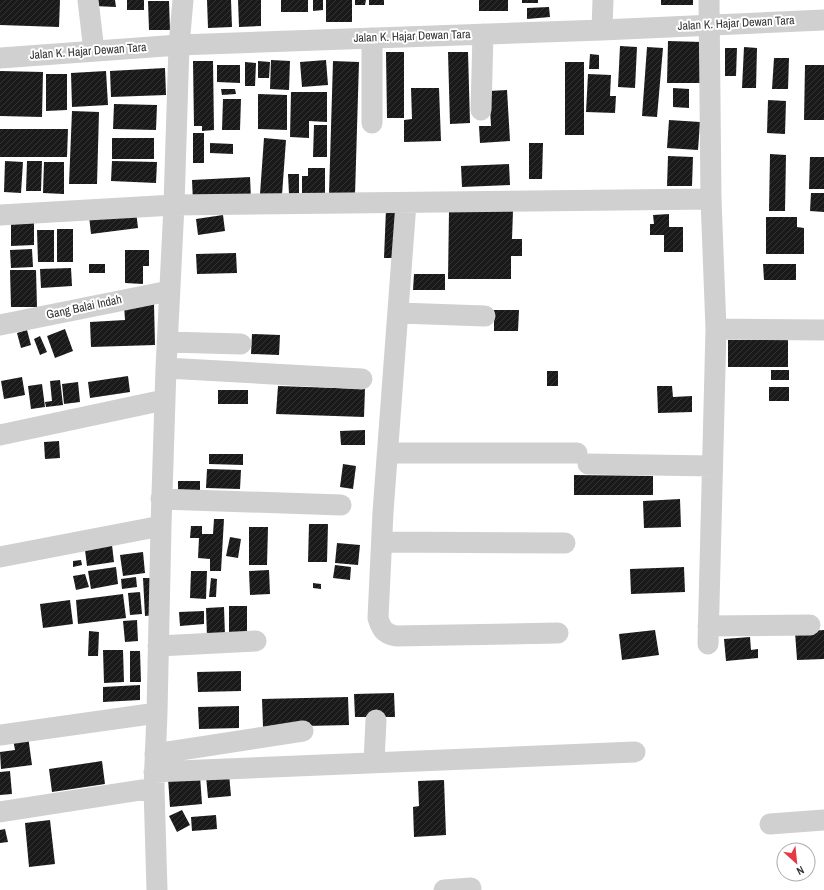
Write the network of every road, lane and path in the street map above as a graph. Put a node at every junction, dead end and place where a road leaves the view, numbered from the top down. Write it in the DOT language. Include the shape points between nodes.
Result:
graph roads {
  1 [pos="88,0"];
  2 [pos="183,0"];
  3 [pos="603,0"];
  4 [pos="709,0"];
  5 [pos="824,20"];
  6 [pos="709,25"];
  7 [pos="602,30"];
  8 [pos="483,34"];
  9 [pos="372,38"];
  10 [pos="180,45"];
  11 [pos="94,51"];
  12 [pos="0,58"];
  13 [pos="481,110"];
  14 [pos="372,123"];
  15 [pos="711,199"];
  16 [pos="406,203"];
  17 [pos="174,206"];
  18 [pos="0,215"];
  19 [pos="169,291"];
  20 [pos="399,312"];
  21 [pos="485,316"];
  22 [pos="0,325"];
  23 [pos="716,329"];
  24 [pos="824,330"];
  25 [pos="167,342"];
  26 [pos="241,344"];
  27 [pos="166,368"];
  28 [pos="362,379"];
  29 [pos="164,400"];
  30 [pos="0,435"];
  31 [pos="388,453"];
  32 [pos="712,466"];
  33 [pos="161,500"];
  34 [pos="341,505"];
  35 [pos="161,526"];
  36 [pos="382,542"];
  37 [pos="565,543"];
  38 [pos="0,557"];
  39 [pos="810,624"];
  40 [pos="558,633"];
  41 [pos="256,641"];
  42 [pos="158,646"];
  43 [pos="157,713"];
  44 [pos="376,720"];
  45 [pos="303,731"];
  46 [pos="0,735"];
  47 [pos="635,752"];
  48 [pos="374,762"];
  49 [pos="154,771"];
  50 [pos="0,812"];
  51 [pos="824,820"];
  52 [pos="770,824"];
  53 [pos="471,888"];
  54 [pos="157,890"];
  55 [pos="444,890"];
  1 -- 11 [label="street"];
  2 -- 10 [label="street"];
  3 -- 7 [label="street"];
  4 -- 6 [label="street"];
  5 -- 6 [label="street, Jalan K. Hajar Dewan Tara"];
  6 -- 7 [label="street, Jalan K. Hajar Dewan Tara"];
  6 -- 15 [label="street"];
  7 -- 8 [label="street, Jalan K. Hajar Dewan Tara"];
  8 -- 9 [label="street, Jalan K. Hajar Dewan Tara"];
  8 -- 13 [label="street"];
  9 -- 10 [label="street, Jalan K. Hajar Dewan Tara"];
  9 -- 14 [label="street"];
  10 -- 11 [label="street, Jalan K. Hajar Dewan Tara"];
  10 -- 17 [label="street"];
  11 -- 12 [label="street, Jalan K. Hajar Dewan Tara"];
  15 -- 16 [label="street"];
  15 -- 23 [label="street"];
  16 -- 17 [label="street"];
  16 -- 20 [label="street"];
  17 -- 18 [label="street"];
  17 -- 19 [label="street"];
  19 -- 22 [label="street, Gang Balai Indah"];
  19 -- 25 [label="street"];
  20 -- 21 [label="street"];
  20 -- 31 [label="street"];
  23 -- 24 [label="street"];
  23 -- 32 [label="street"];
  25 -- 26 [label="street"];
  25 -- 27 [label="street"];
  27 -- 28 [label="street"];
  27 -- 29 [label="street"];
  29 -- 30 [label="street"];
  29 -- 33 [label="street"];
  31 -- 32 [label="street"];
  31 -- 36 [label="street"];
  32 -- 39 [label="street" via="708,635"];
  33 -- 34 [label="street"];
  33 -- 35 [label="street"];
  35 -- 38 [label="street"];
  35 -- 42 [label="street"];
  36 -- 37 [label="street"];
  36 -- 40 [label="street" via="378,618 385,633 396,636"];
  41 -- 42 [label="street"];
  42 -- 43 [label="street"];
  43 -- 46 [label="street"];
  43 -- 49 [label="street"];
  44 -- 48 [label="street"];
  45 -- 49 [label="street"];
  47 -- 48 [label="street"];
  48 -- 49 [label="street"];
  49 -- 50 [label="street"];
  49 -- 54 [label="street"];
  51 -- 52 [label="street"];
  53 -- 55 [label="street"];
}
